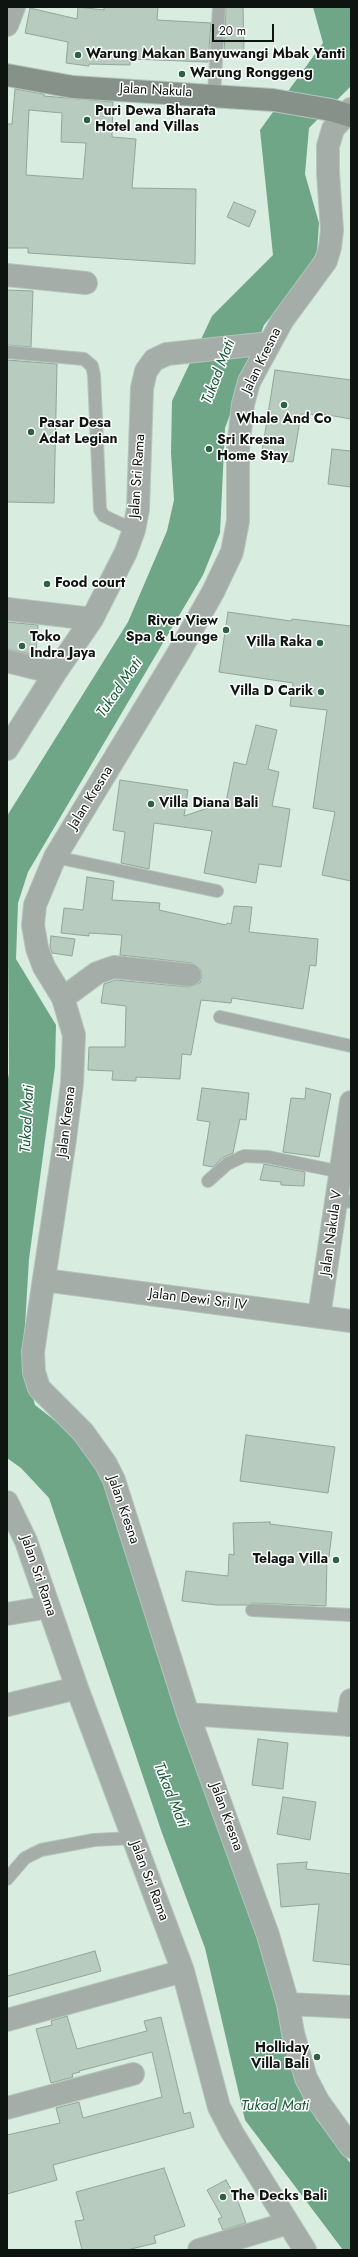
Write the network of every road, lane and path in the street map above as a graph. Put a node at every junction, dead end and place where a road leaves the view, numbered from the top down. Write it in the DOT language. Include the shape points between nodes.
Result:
graph roads {
  1 [pos="14,7"];
  2 [pos="219,7"];
  3 [pos="7,25"];
  4 [pos="7,75"];
  5 [pos="214,95"];
  6 [pos="344,112"];
  7 [pos="7,275"];
  8 [pos="86,283"];
  9 [pos="264,344"];
  10 [pos="7,352"];
  11 [pos="134,530"];
  12 [pos="7,609"];
  13 [pos="92,619"];
  14 [pos="7,661"];
  15 [pos="55,673"];
  16 [pos="7,749"];
  17 [pos="55,857"];
  18 [pos="217,891"];
  19 [pos="190,975"];
  20 [pos="63,998"];
  21 [pos="220,1017"];
  22 [pos="351,1046"];
  23 [pos="351,1102"];
  24 [pos="341,1172"];
  25 [pos="208,1181"];
  26 [pos="344,1202"];
  27 [pos="44,1280"];
  28 [pos="319,1316"];
  29 [pos="351,1321"];
  30 [pos="7,1502"];
  31 [pos="49,1607"];
  32 [pos="252,1610"];
  33 [pos="7,1614"];
  34 [pos="351,1615"];
  35 [pos="77,1688"];
  36 [pos="351,1700"];
  37 [pos="7,1705"];
  38 [pos="188,1714"];
  39 [pos="349,1725"];
  40 [pos="133,1838"];
  41 [pos="7,1879"];
  42 [pos="183,1971"];
  43 [pos="288,2004"];
  44 [pos="351,2007"];
  45 [pos="7,2020"];
  46 [pos="133,2074"];
  47 [pos="7,2108"];
  48 [pos="351,2147"];
  49 [pos="288,2223"];
  50 [pos="200,2250"];
  51 [pos="305,2250"];
  1 -- 3 [label="street"];
  2 -- 5 [label="lane"];
  4 -- 5 [label="main road, Jalan Nakula" via="73,87"];
  5 -- 6 [label="main road, Jalan Nakula" via="273,100"];
  6 -- 9 [label="street, Jalan Kresna" via="328,146 332,230 326,261"];
  7 -- 8 [label="street"];
  9 -- 11 [label="street, Jalan Sri Rama" via="167,354 154,360 146,371 142,388 138,509"];
  9 -- 17 [label="street, Jalan Kresna" via="243,404 238,450 238,521 232,552 179,652"];
  10 -- 11 [label="lane" via="84,359 92,366 100,510 104,516"];
  11 -- 13 [label="street, Jalan Sri Rama" via="116,574"];
  12 -- 13 [label="street"];
  13 -- 15 [label="street, Jalan Sri Rama"];
  14 -- 15 [label="street"];
  15 -- 16 [label="street, Jalan Sri Rama"];
  17 -- 18 [label="lane"];
  17 -- 20 [label="street, Jalan Kresna" via="35,905 33,925 44,967"];
  19 -- 20 [label="street" via="114,967 98,973"];
  20 -- 27 [label="street, Jalan Kresna" via="74,1035 72,1083"];
  21 -- 22 [label="lane"];
  23 -- 24 [label="street, Jalan Nakula V"];
  24 -- 25 [label="lane" via="268,1157 244,1156 227,1164"];
  24 -- 26 [label="street, Jalan Nakula V"];
  26 -- 28 [label="street, Jalan Nakula V"];
  27 -- 28 [label="street, Jalan Dewi Sri IV"];
  27 -- 38 [label="street, Jalan Kresna" via="33,1352 34,1372 39,1388 83,1432 114,1480"];
  28 -- 29 [label="street, Jalan Dewi Sri IV"];
  30 -- 31 [label="street, Jalan Sri Rama" via="26,1541"];
  31 -- 33 [label="street"];
  31 -- 35 [label="street, Jalan Sri Rama"];
  32 -- 34 [label="lane"];
  35 -- 37 [label="street"];
  35 -- 40 [label="street, Jalan Sri Rama"];
  36 -- 39 [label="street"];
  38 -- 39 [label="street"];
  38 -- 43 [label="street, Jalan Kresna" via="268,1935"];
  40 -- 41 [label="lane" via="94,1840 41,1850 25,1858"];
  40 -- 42 [label="street, Jalan Sri Rama"];
  42 -- 45 [label="street"];
  42 -- 49 [label="street, Jalan Sri Rama" via="219,2107"];
  43 -- 44 [label="street"];
  43 -- 48 [label="street, Jalan Kresna" via="306,2078 318,2101"];
  46 -- 47 [label="street"];
  49 -- 50 [label="street"];
  49 -- 51 [label="street, Jalan Sri Rama"];
}
